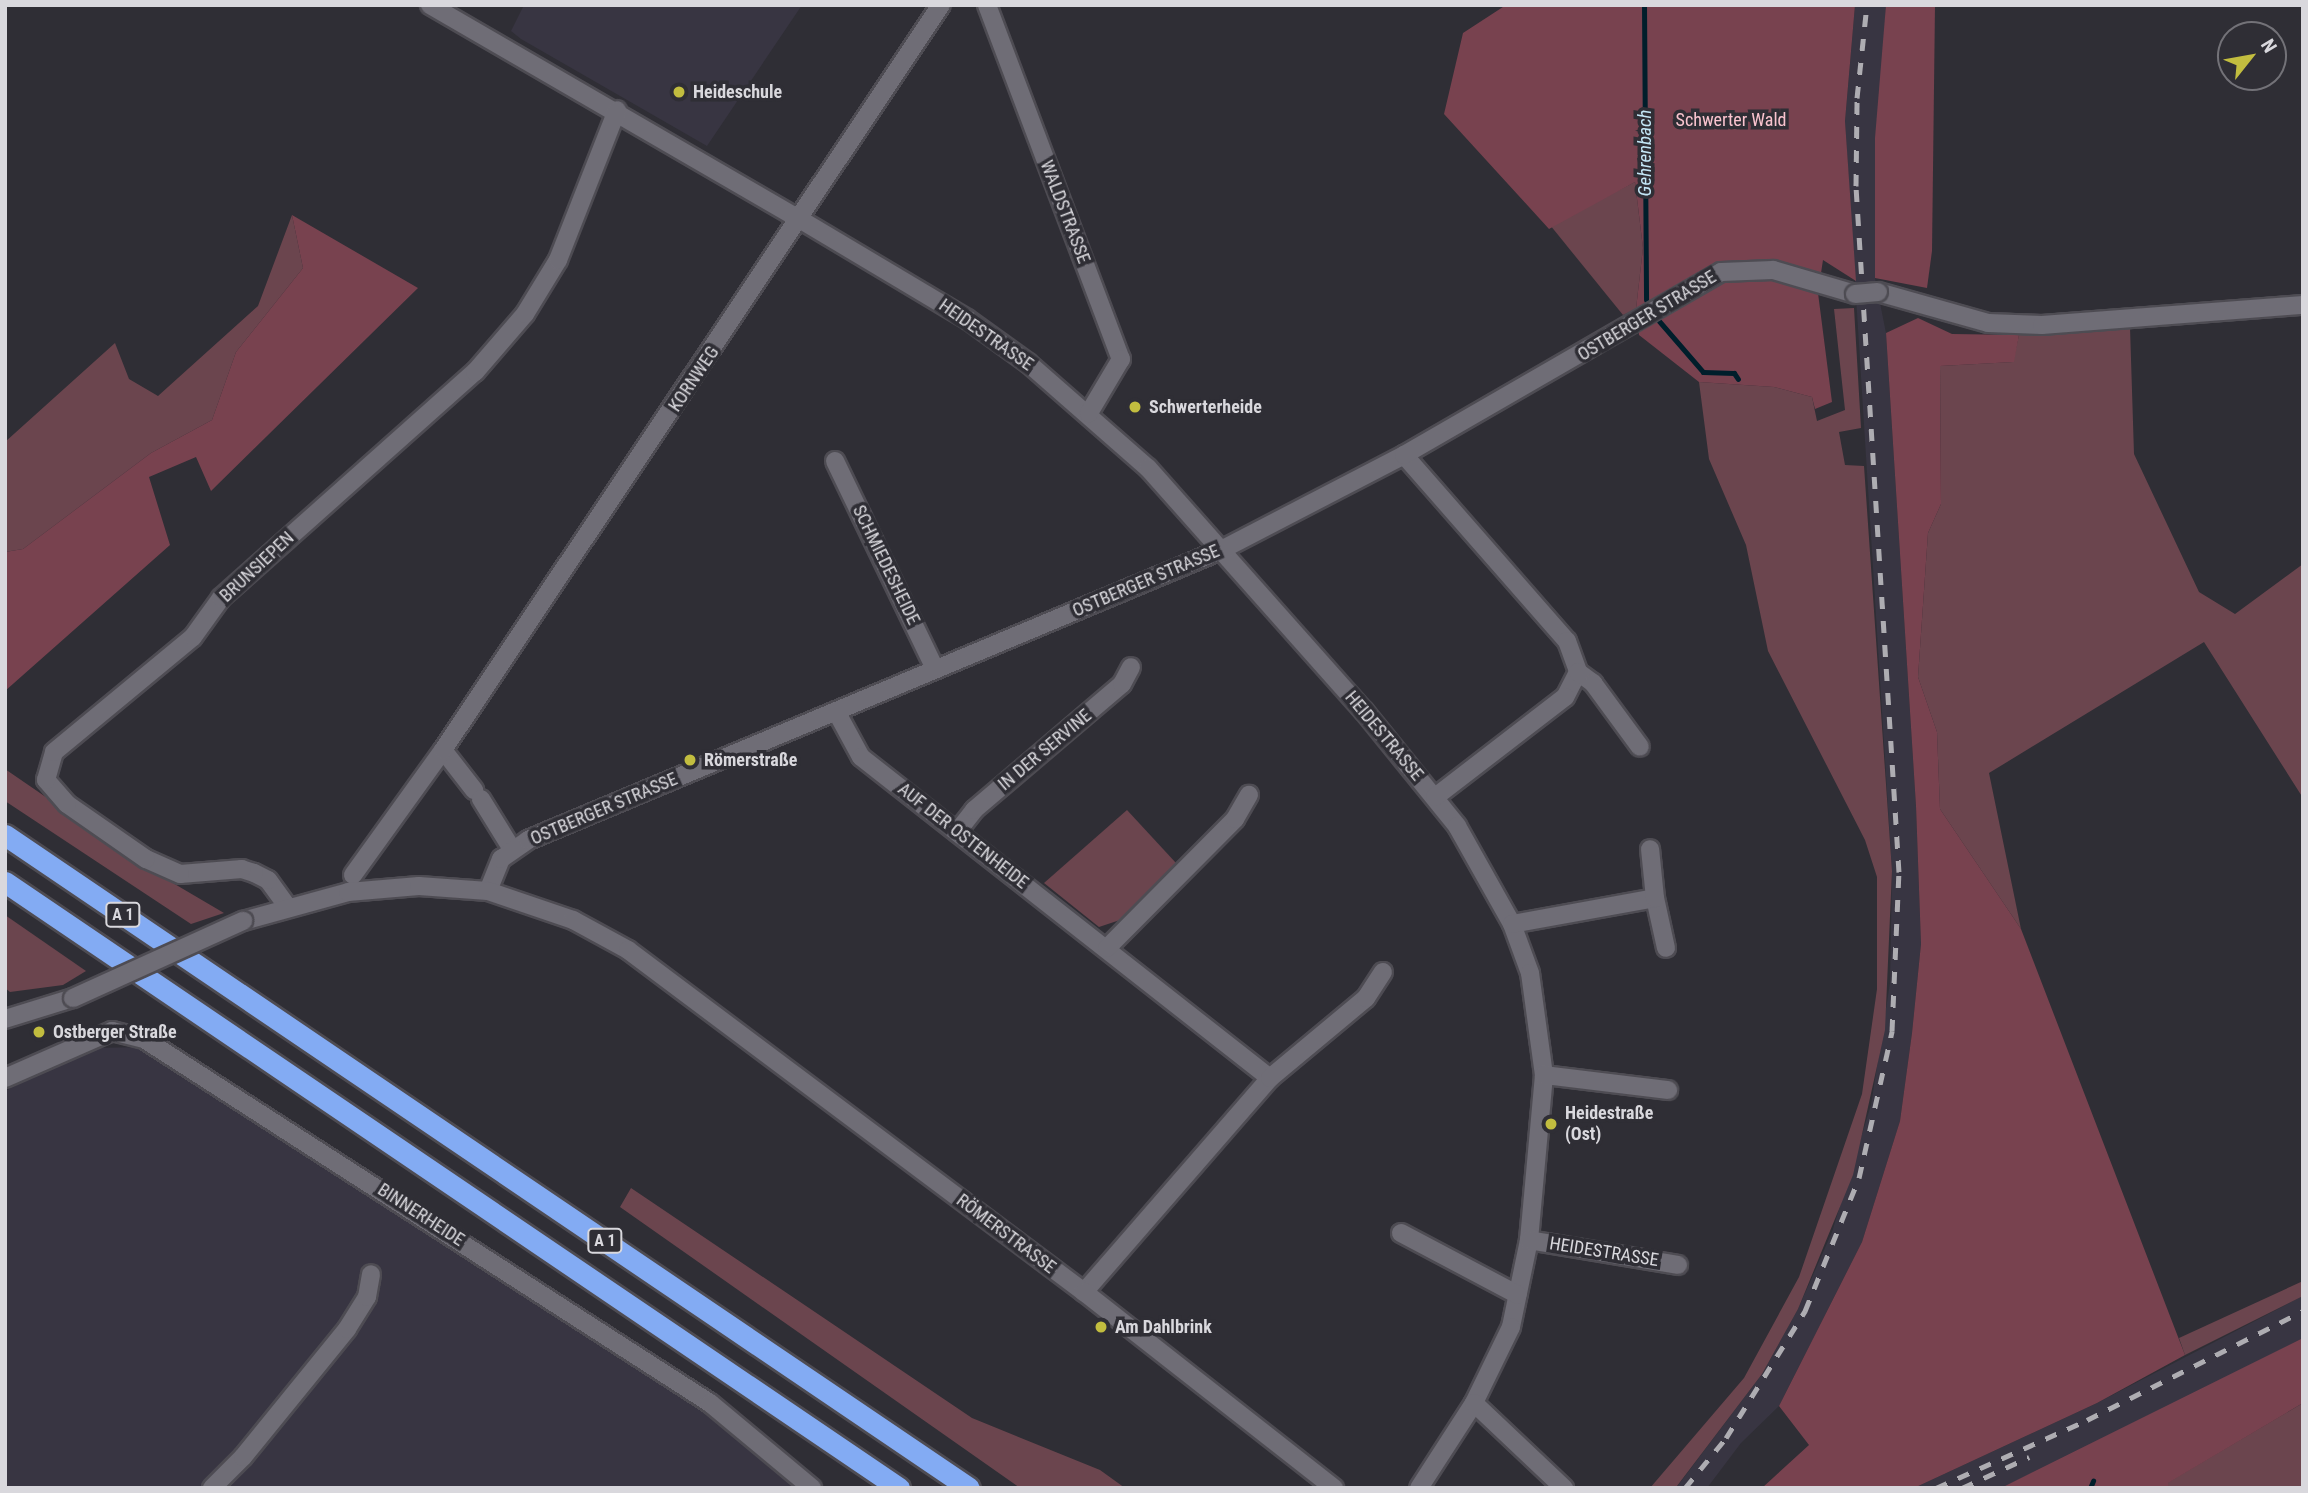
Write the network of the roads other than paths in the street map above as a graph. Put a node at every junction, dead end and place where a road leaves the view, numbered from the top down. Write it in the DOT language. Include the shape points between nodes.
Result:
graph roads {
  1 [pos="430,5"];
  2 [pos="941,5"];
  3 [pos="987,5"];
  4 [pos="617,110"];
  5 [pos="801,220"];
  6 [pos="2303,305"];
  7 [pos="1089,413"];
  8 [pos="1404,455"];
  9 [pos="835,461"];
  10 [pos="1222,550"];
  11 [pos="1131,667"];
  12 [pos="935,669"];
  13 [pos="1578,672"];
  14 [pos="836,711"];
  15 [pos="1640,747"];
  16 [pos="443,750"];
  17 [pos="1249,796"];
  18 [pos="1435,797"];
  19 [pos="957,832"];
  20 [pos="5,835"];
  21 [pos="512,849"];
  22 [pos="1650,849"];
  23 [pos="353,875"];
  24 [pos="5,882"];
  25 [pos="488,891"];
  26 [pos="1655,898"];
  27 [pos="287,906"];
  28 [pos="1512,924"];
  29 [pos="1107,948"];
  30 [pos="1666,948"];
  31 [pos="1382,972"];
  32 [pos="5,1019"];
  33 [pos="1544,1075"];
  34 [pos="5,1078"];
  35 [pos="1270,1078"];
  36 [pos="1668,1090"];
  37 [pos="1401,1233"];
  38 [pos="1529,1240"];
  39 [pos="1678,1265"];
  40 [pos="371,1274"];
  41 [pos="1084,1292"];
  42 [pos="1518,1295"];
  43 [pos="1474,1403"];
  44 [pos="212,1488"];
  45 [pos="812,1488"];
  46 [pos="899,1488"];
  47 [pos="969,1488"];
  48 [pos="1334,1488"];
  49 [pos="1419,1488"];
  50 [pos="1564,1488"];
  1 -- 4 [label="street, HEIDESTRASSE"];
  2 -- 5 [label="street, KORNWEG"];
  3 -- 7 [label="street, WALDSTRASSE" via="1121,359 1119,370"];
  4 -- 5 [label="street, HEIDESTRASSE"];
  4 -- 27 [label="street, BRUNSIEPEN" via="558,260 525,314 475,372 221,598 193,637 54,752 46,780 67,804 146,859 180,874 242,869 268,880"];
  5 -- 7 [label="street, HEIDESTRASSE" via="967,319"];
  5 -- 16 [label="street, KORNWEG"];
  6 -- 8 [label="street, OSTBERGER STRASSE, bridge" via="2042,325 1988,323 1878,292 1855,294 1773,270 1721,272"];
  7 -- 10 [label="street, HEIDESTRASSE" via="1148,467"];
  8 -- 10 [label="street, OSTBERGER STRASSE"];
  8 -- 13 [label="street" via="1567,641"];
  9 -- 12 [label="street, SCHMIEDESHEIDE"];
  10 -- 12 [label="street, OSTBERGER STRASSE"];
  10 -- 18 [label="street, HEIDESTRASSE"];
  11 -- 19 [label="street, IN DER SERVINE" via="1122,684 974,810"];
  12 -- 14 [label="street, OSTBERGER STRASSE"];
  13 -- 15 [label="street" via="1593,682"];
  13 -- 18 [label="street, HEIDESTRASSE" via="1565,697"];
  14 -- 19 [label="street, AUF DER OSTENHEIDE" via="861,757"];
  14 -- 21 [label="street, OSTBERGER STRASSE"];
  16 -- 21 [label="street" via="478,794"];
  16 -- 23 [label="street, KORNWEG"];
  17 -- 29 [label="street" via="1235,819"];
  18 -- 28 [label="street, HEIDESTRASSE" via="1457,826"];
  19 -- 29 [label="street, AUF DER OSTENHEIDE"];
  20 -- 47 [label="highway, A 1"];
  21 -- 25 [label="street, OSTBERGER STRASSE" via="497,865"];
  22 -- 26 [label="street"];
  24 -- 46 [label="highway, A 1"];
  25 -- 27 [label="street" via="419,886 348,892"];
  25 -- 41 [label="street, RÖMERSTRASSE" via="573,919 628,950"];
  26 -- 28 [label="street"];
  26 -- 30 [label="street"];
  27 -- 32 [label="street, bridge" via="243,921 73,998"];
  28 -- 33 [label="street, HEIDESTRASSE" via="1530,973"];
  29 -- 35 [label="street, AUF DER OSTENHEIDE"];
  31 -- 35 [label="street" via="1366,998"];
  33 -- 36 [label="street"];
  33 -- 38 [label="street, HEIDESTRASSE"];
  34 -- 45 [label="street, BINNERHEIDE" via="113,1031 144,1039 710,1403"];
  35 -- 41 [label="street"];
  37 -- 42 [label="street"];
  38 -- 39 [label="street, HEIDESTRASSE"];
  38 -- 42 [label="street, HEIDESTRASSE"];
  40 -- 44 [label="street" via="367,1297 347,1329 243,1457"];
  41 -- 48 [label="street, RÖMERSTRASSE"];
  42 -- 43 [label="street, HEIDESTRASSE" via="1511,1328"];
  43 -- 49 [label="street, HEIDESTRASSE"];
  43 -- 50 [label="street"];
}
